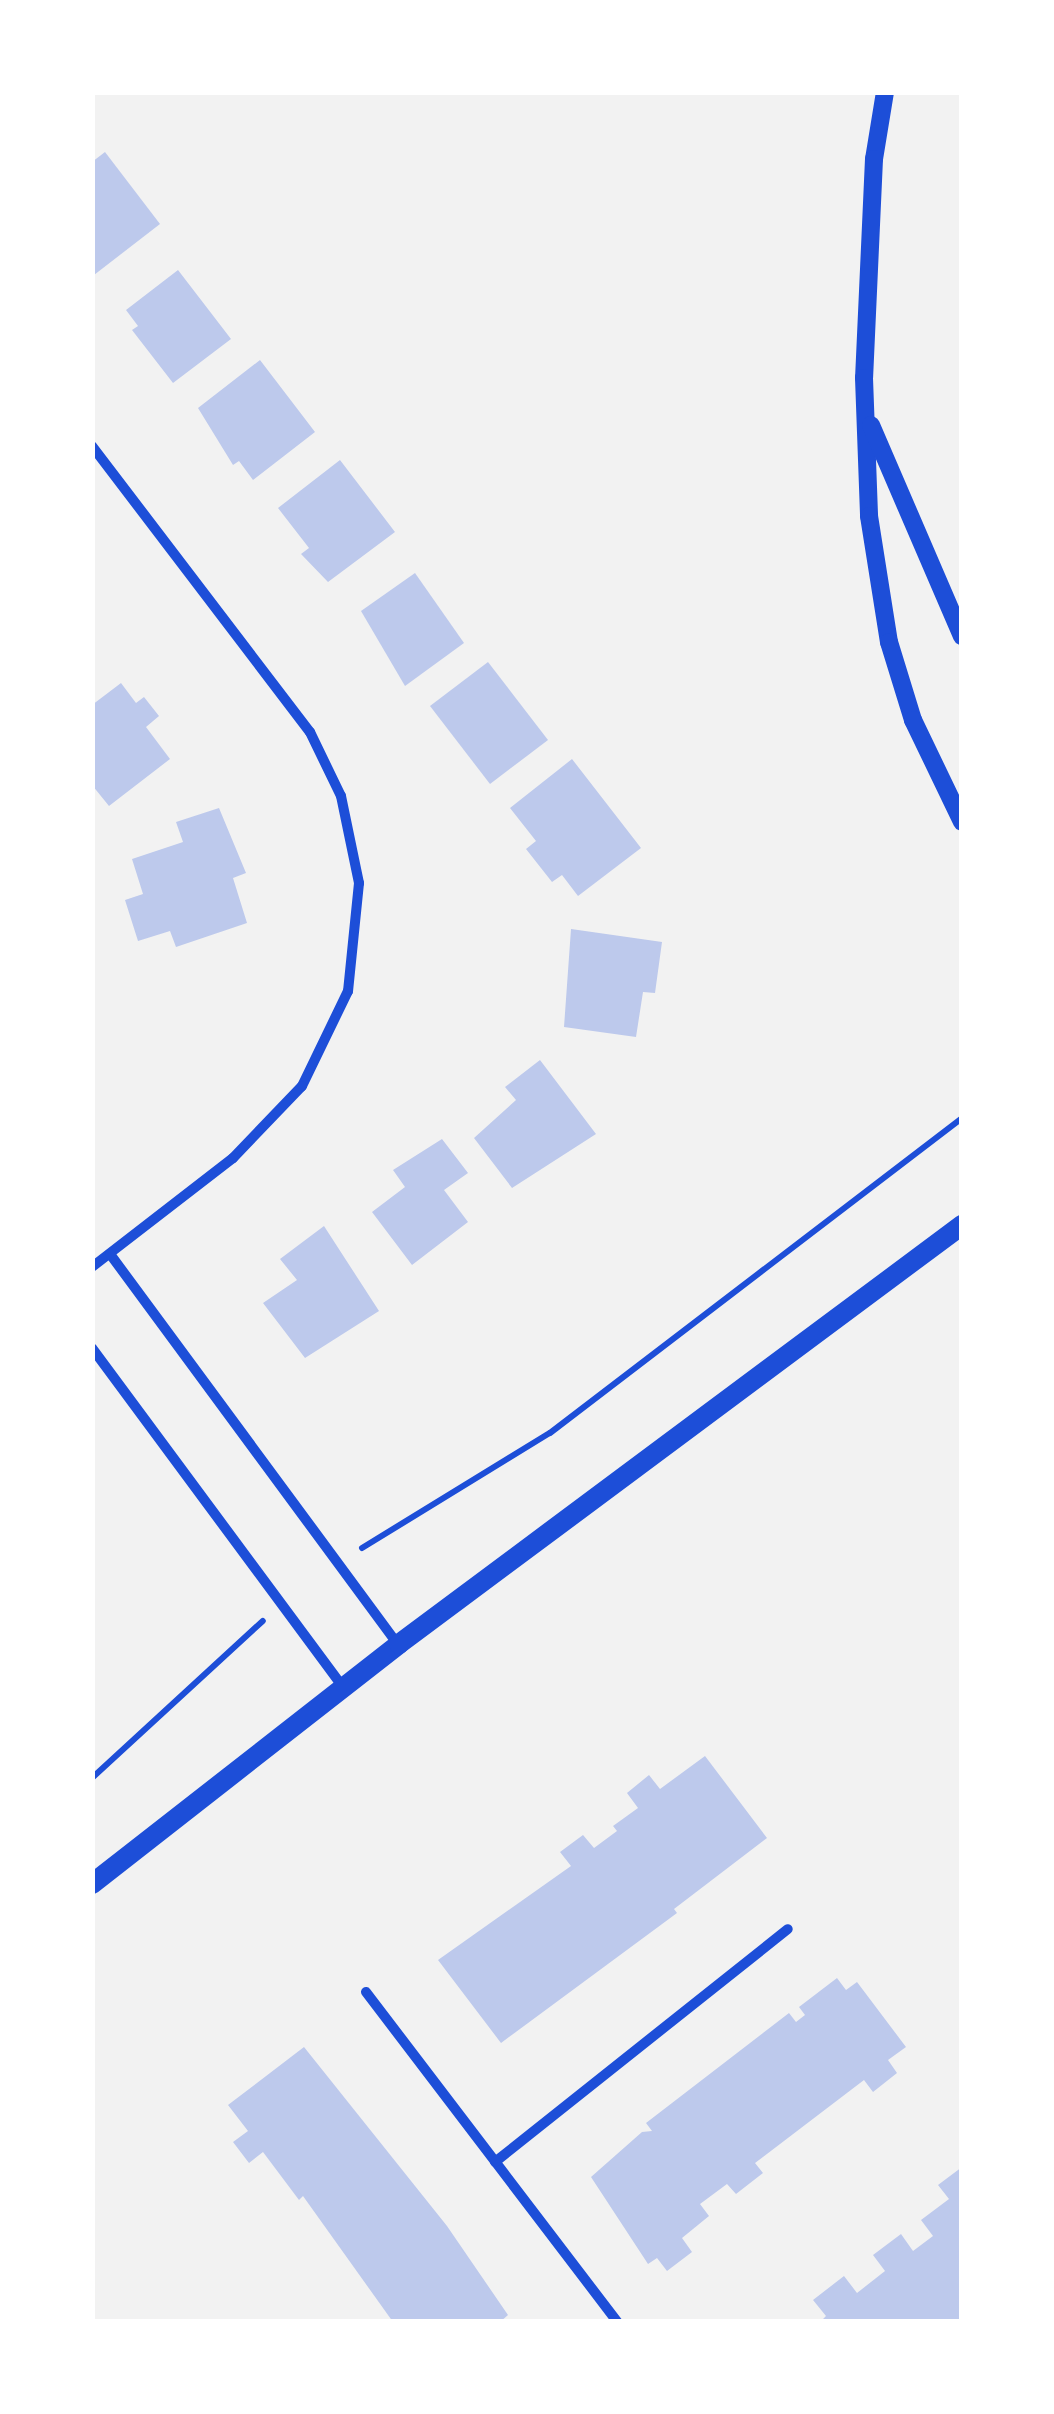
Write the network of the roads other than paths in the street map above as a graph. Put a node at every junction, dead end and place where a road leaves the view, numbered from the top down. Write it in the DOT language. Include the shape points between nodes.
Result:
graph roads {
  1 [pos="886,92"];
  2 [pos="868,418"];
  3 [pos="92,446"];
  4 [pos="962,636"];
  5 [pos="962,822"];
  6 [pos="962,1225"];
  7 [pos="110,1254"];
  8 [pos="92,1267"];
  9 [pos="92,1348"];
  10 [pos="399,1644"];
  11 [pos="344,1690"];
  12 [pos="92,1884"];
  13 [pos="788,1929"];
  14 [pos="366,1992"];
  15 [pos="495,2162"];
  16 [pos="617,2322"];
  1 -- 2 [label="street" via="874,160"];
  2 -- 4 [label="street"];
  2 -- 5 [label="street" via="869,516 889,642 914,720"];
  3 -- 7 [label="street" via="310,732 353,840 358,940 348,990 302,1086 265,1130"];
  6 -- 10 [label="main road"];
  7 -- 8 [label="street"];
  7 -- 10 [label="street"];
  9 -- 11 [label="street"];
  10 -- 11 [label="main road"];
  11 -- 12 [label="main road"];
  13 -- 15 [label="street"];
  14 -- 15 [label="street"];
  15 -- 16 [label="street"];
}
